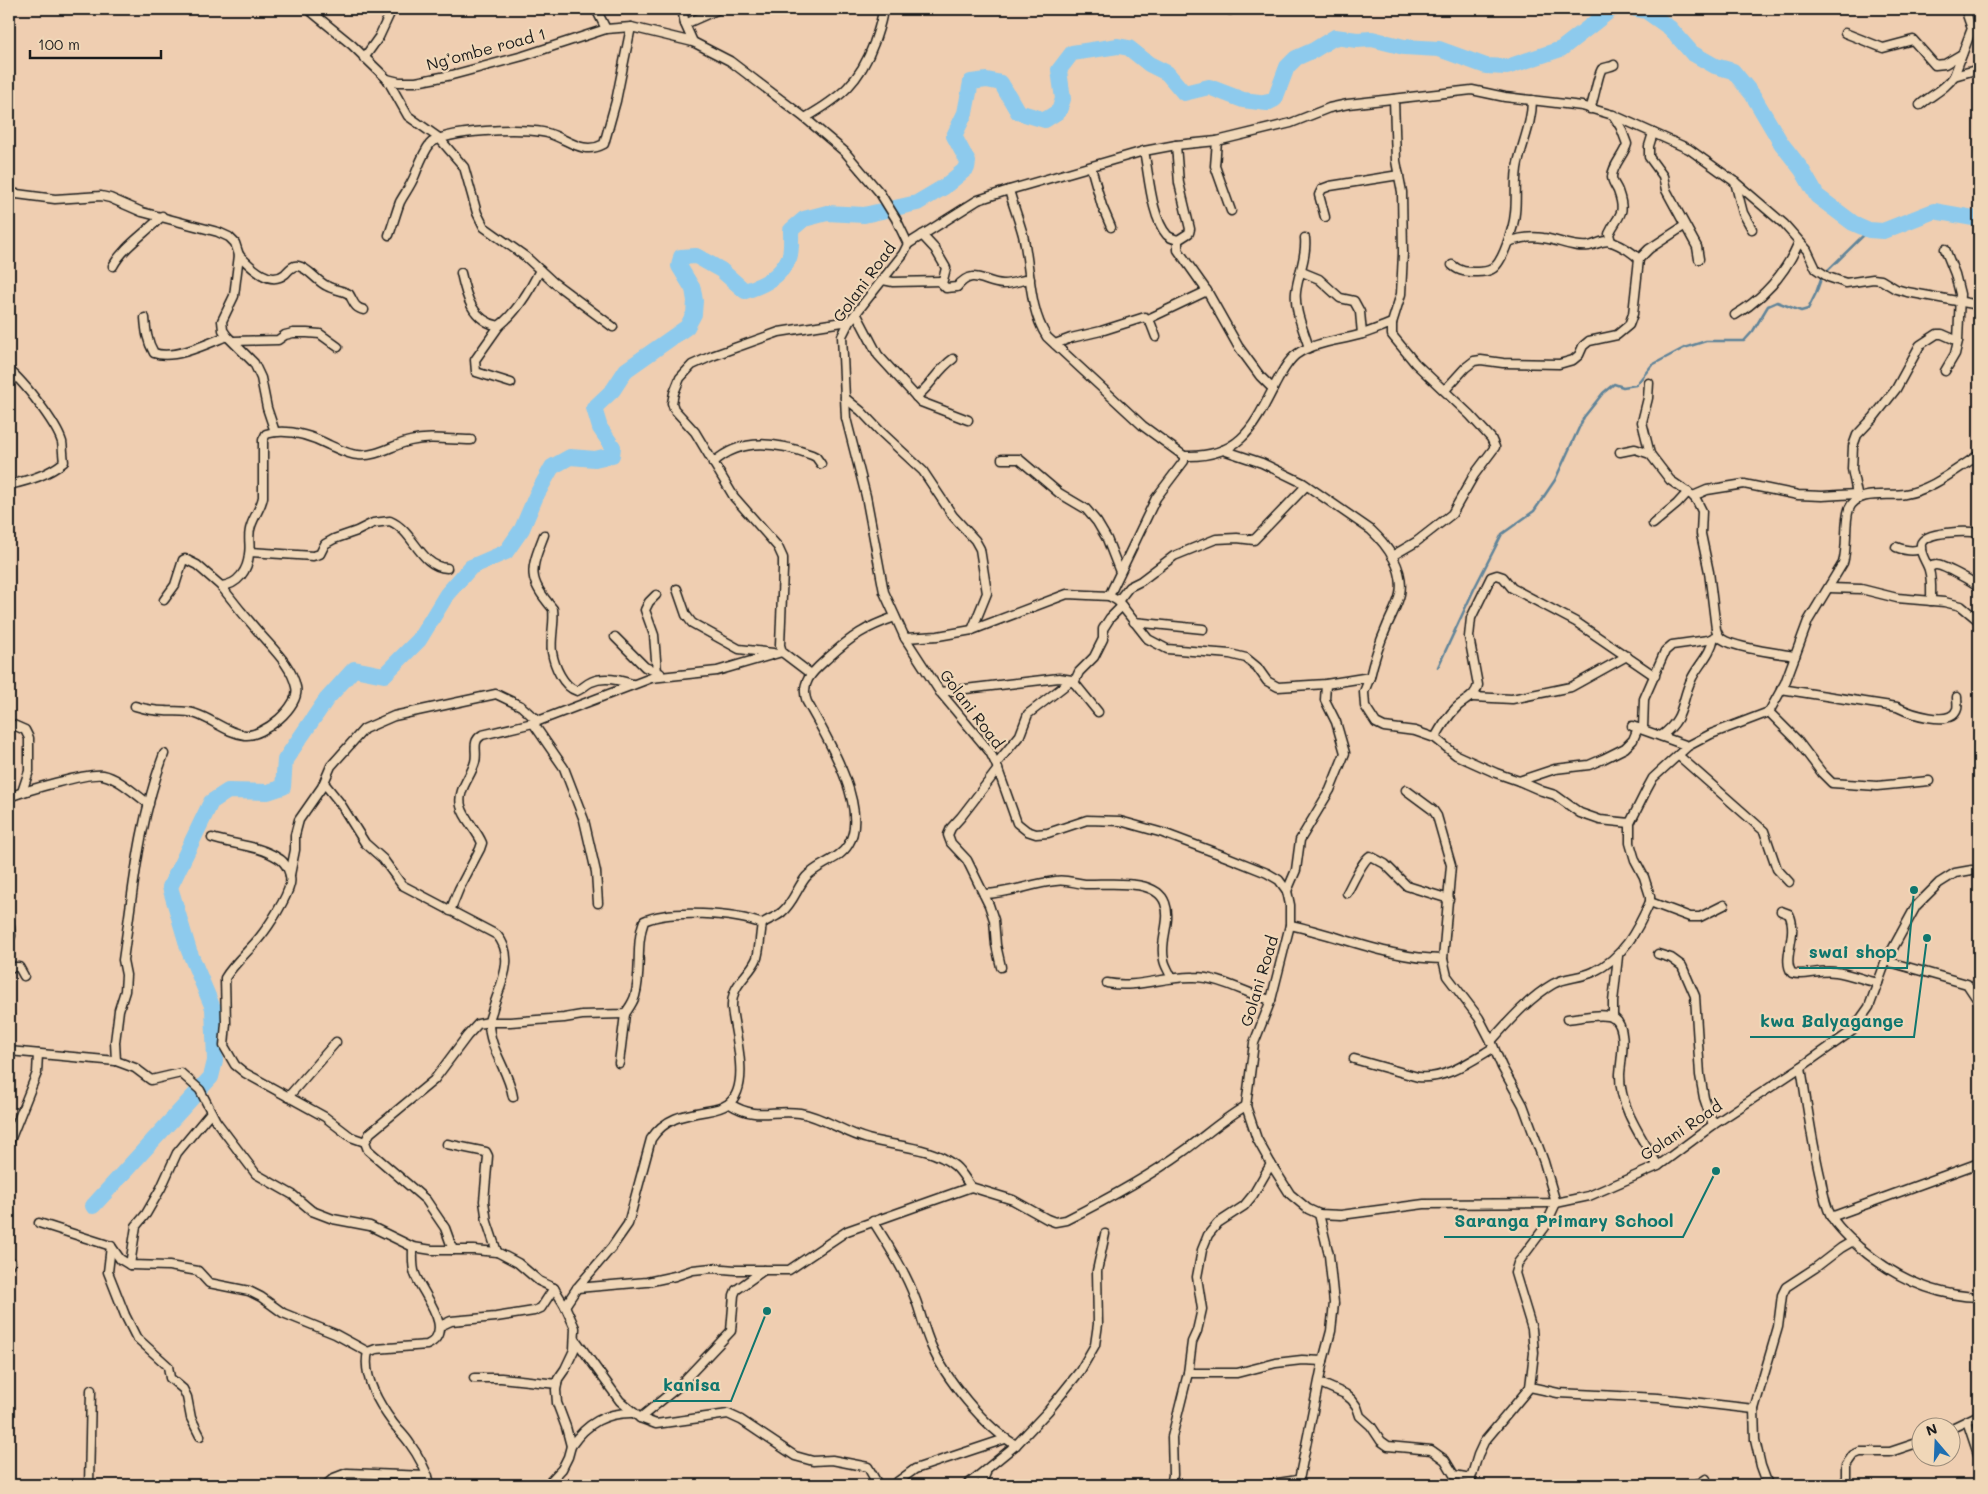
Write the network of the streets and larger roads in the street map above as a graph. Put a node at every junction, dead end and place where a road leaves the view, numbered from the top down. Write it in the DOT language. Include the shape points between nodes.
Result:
graph roads {
  1 [pos="308,9"];
  2 [pos="392,9"];
  3 [pos="596,9"];
  4 [pos="682,9"];
  5 [pos="719,9"];
  6 [pos="883,9"];
  7 [pos="1965,9"];
  8 [pos="685,24"];
  9 [pos="631,27"];
  10 [pos="606,29"];
  11 [pos="1977,31"];
  12 [pos="1845,33"];
  13 [pos="693,42"];
  14 [pos="1962,54"];
  15 [pos="364,58"];
  16 [pos="1614,65"];
  17 [pos="1977,73"];
  18 [pos="1954,76"];
  19 [pos="387,79"];
  20 [pos="1394,99"];
  21 [pos="1532,100"];
  22 [pos="1920,105"];
  23 [pos="1590,109"];
  24 [pos="1613,115"];
  25 [pos="805,118"];
  26 [pos="1653,133"];
  27 [pos="439,138"];
  28 [pos="1217,141"];
  29 [pos="1176,145"];
  30 [pos="1144,151"];
  31 [pos="1091,167"];
  32 [pos="1399,175"];
  33 [pos="1735,182"];
  34 [pos="1009,190"];
  35 [pos="9,193"];
  36 [pos="880,193"];
  37 [pos="1231,211"];
  38 [pos="162,216"];
  39 [pos="1324,218"];
  40 [pos="1684,226"];
  41 [pos="1111,227"];
  42 [pos="1752,229"];
  43 [pos="389,235"];
  44 [pos="922,235"];
  45 [pos="1305,238"];
  46 [pos="1178,240"];
  47 [pos="1508,242"];
  48 [pos="1612,242"];
  49 [pos="1799,242"];
  50 [pos="908,244"];
  51 [pos="1945,249"];
  52 [pos="239,255"];
  53 [pos="1639,259"];
  54 [pos="1699,259"];
  55 [pos="1452,265"];
  56 [pos="113,266"];
  57 [pos="540,270"];
  58 [pos="1302,272"];
  59 [pos="461,273"];
  60 [pos="1030,279"];
  61 [pos="883,280"];
  62 [pos="942,281"];
  63 [pos="1207,291"];
  64 [pos="1960,301"];
  65 [pos="1979,305"];
  66 [pos="364,310"];
  67 [pos="856,313"];
  68 [pos="1735,314"];
  69 [pos="146,318"];
  70 [pos="1148,320"];
  71 [pos="850,321"];
  72 [pos="1392,323"];
  73 [pos="499,326"];
  74 [pos="613,327"];
  75 [pos="1362,334"];
  76 [pos="227,336"];
  77 [pos="1156,337"];
  78 [pos="234,341"];
  79 [pos="1958,341"];
  80 [pos="1055,344"];
  81 [pos="338,347"];
  82 [pos="1309,348"];
  83 [pos="953,359"];
  84 [pos="9,370"];
  85 [pos="1945,371"];
  86 [pos="511,383"];
  87 [pos="1649,383"];
  88 [pos="1273,389"];
  89 [pos="1445,390"];
  90 [pos="916,397"];
  91 [pos="845,398"];
  92 [pos="968,420"];
  93 [pos="275,432"];
  94 [pos="471,440"];
  95 [pos="1223,450"];
  96 [pos="1620,452"];
  97 [pos="1650,454"];
  98 [pos="1979,455"];
  99 [pos="1184,456"];
  100 [pos="1002,459"];
  101 [pos="714,462"];
  102 [pos="821,464"];
  103 [pos="9,485"];
  104 [pos="1306,486"];
  105 [pos="1691,494"];
  106 [pos="1857,496"];
  107 [pos="1653,524"];
  108 [pos="1979,533"];
  109 [pos="544,535"];
  110 [pos="1896,547"];
  111 [pos="1921,548"];
  112 [pos="250,552"];
  113 [pos="1392,556"];
  114 [pos="447,568"];
  115 [pos="1929,568"];
  116 [pos="1120,572"];
  117 [pos="221,586"];
  118 [pos="1979,587"];
  119 [pos="1829,588"];
  120 [pos="677,589"];
  121 [pos="656,595"];
  122 [pos="1109,596"];
  123 [pos="164,600"];
  124 [pos="1930,601"];
  125 [pos="1120,604"];
  126 [pos="895,617"];
  127 [pos="1979,621"];
  128 [pos="1134,622"];
  129 [pos="1203,629"];
  130 [pos="972,630"];
  131 [pos="1716,636"];
  132 [pos="615,637"];
  133 [pos="905,638"];
  134 [pos="778,653"];
  135 [pos="1627,656"];
  136 [pos="1795,656"];
  137 [pos="657,672"];
  138 [pos="811,674"];
  139 [pos="666,676"];
  140 [pos="1655,676"];
  141 [pos="1370,677"];
  142 [pos="1073,681"];
  143 [pos="632,684"];
  144 [pos="1326,684"];
  145 [pos="1782,690"];
  146 [pos="940,692"];
  147 [pos="1473,697"];
  148 [pos="1957,697"];
  149 [pos="135,706"];
  150 [pos="1098,712"];
  151 [pos="1769,712"];
  152 [pos="537,721"];
  153 [pos="9,723"];
  154 [pos="1638,728"];
  155 [pos="1661,736"];
  156 [pos="1435,738"];
  157 [pos="1688,746"];
  158 [pos="164,754"];
  159 [pos="1679,756"];
  160 [pos="997,766"];
  161 [pos="1929,780"];
  162 [pos="1519,781"];
  163 [pos="324,783"];
  164 [pos="1406,790"];
  165 [pos="22,792"];
  166 [pos="9,797"];
  167 [pos="149,804"];
  168 [pos="1630,823"];
  169 [pos="212,838"];
  170 [pos="1979,872"];
  171 [pos="290,875"];
  172 [pos="1788,882"];
  173 [pos="1287,891"];
  174 [pos="1347,893"];
  175 [pos="984,894"];
  176 [pos="1449,899"];
  177 [pos="1650,902"];
  178 [pos="598,904"];
  179 [pos="1724,905"];
  180 [pos="450,910"];
  181 [pos="1781,911"];
  182 [pos="9,920"];
  183 [pos="762,924"];
  184 [pos="1290,925"];
  185 [pos="11,936"];
  186 [pos="1658,954"];
  187 [pos="1618,956"];
  188 [pos="1443,959"];
  189 [pos="1886,960"];
  190 [pos="9,967"];
  191 [pos="1001,967"];
  192 [pos="24,976"];
  193 [pos="1170,977"];
  194 [pos="1106,983"];
  195 [pos="1878,984"];
  196 [pos="1272,1000"];
  197 [pos="1979,1002"];
  198 [pos="625,1014"];
  199 [pos="1613,1018"];
  200 [pos="1568,1019"];
  201 [pos="489,1022"];
  202 [pos="336,1042"];
  203 [pos="1492,1044"];
  204 [pos="9,1051"];
  205 [pos="38,1054"];
  206 [pos="1354,1059"];
  207 [pos="116,1061"];
  208 [pos="619,1063"];
  209 [pos="1801,1067"];
  210 [pos="288,1097"];
  211 [pos="513,1097"];
  212 [pos="730,1104"];
  213 [pos="1246,1106"];
  214 [pos="211,1112"];
  215 [pos="1713,1125"];
  216 [pos="365,1142"];
  217 [pos="9,1144"];
  218 [pos="447,1144"];
  219 [pos="1979,1163"];
  220 [pos="1271,1164"];
  221 [pos="1658,1166"];
  222 [pos="971,1187"];
  223 [pos="1556,1204"];
  224 [pos="1319,1214"];
  225 [pos="1831,1217"];
  226 [pos="873,1221"];
  227 [pos="39,1223"];
  228 [pos="1104,1234"];
  229 [pos="1853,1241"];
  230 [pos="111,1246"];
  231 [pos="414,1247"];
  232 [pos="453,1250"];
  233 [pos="497,1252"];
  234 [pos="130,1265"];
  235 [pos="764,1270"];
  236 [pos="554,1288"];
  237 [pos="577,1288"];
  238 [pos="1979,1297"];
  239 [pos="565,1306"];
  240 [pos="440,1326"];
  241 [pos="575,1338"];
  242 [pos="368,1352"];
  243 [pos="1323,1361"];
  244 [pos="1188,1374"];
  245 [pos="474,1378"];
  246 [pos="1320,1383"];
  247 [pos="557,1384"];
  248 [pos="1530,1387"];
  249 [pos="91,1390"];
  250 [pos="1754,1410"];
  251 [pos="1979,1415"];
  252 [pos="638,1416"];
  253 [pos="1967,1421"];
  254 [pos="1960,1424"];
  255 [pos="200,1436"];
  256 [pos="1005,1439"];
  257 [pos="1016,1445"];
  258 [pos="1910,1445"];
  259 [pos="571,1446"];
  260 [pos="1979,1457"];
  261 [pos="988,1469"];
  262 [pos="428,1476"];
  263 [pos="1706,1479"];
  264 [pos="1298,1482"];
  265 [pos="1472,1482"];
  266 [pos="89,1485"];
  267 [pos="326,1485"];
  268 [pos="431,1485"];
  269 [pos="547,1485"];
  270 [pos="878,1485"];
  271 [pos="894,1485"];
  272 [pos="967,1485"];
  273 [pos="980,1485"];
  274 [pos="1171,1485"];
  275 [pos="1264,1485"];
  276 [pos="1697,1485"];
  277 [pos="1768,1485"];
  278 [pos="1846,1485"];
  1 -- 15 [label="street"];
  2 -- 15 [label="street" via="380,37"];
  3 -- 10 [label="street"];
  4 -- 8 [label="street"];
  5 -- 8 [label="street"];
  6 -- 25 [label="street" via="869,58 858,76 836,100"];
  7 -- 11 [label="street"];
  8 -- 13 [label="street"];
  9 -- 10 [label="street, Ng’ombe road 1"];
  9 -- 13 [label="street, Ng’ombe road 1"];
  9 -- 27 [label="street" via="604,144 597,148 579,148 546,132 516,130"];
  10 -- 19 [label="street, Ng’ombe road 1" via="452,75 416,82"];
  11 -- 14 [label="street"];
  12 -- 14 [label="street" via="1883,48 1913,40 1935,65 1945,64"];
  13 -- 25 [label="street, Ng’ombe road 1" via="730,62"];
  14 -- 18 [label="street"];
  15 -- 19 [label="street"];
  16 -- 23 [label="street" via="1602,69"];
  17 -- 18 [label="street"];
  18 -- 22 [label="street" via="1949,84"];
  19 -- 27 [label="street" via="408,116"];
  20 -- 21 [label="street" via="1472,90"];
  20 -- 28 [label="street" via="1338,106 1291,124"];
  20 -- 32 [label="street"];
  21 -- 23 [label="street"];
  21 -- 47 [label="street" via="1532,114 1518,164 1515,215"];
  23 -- 24 [label="street"];
  24 -- 26 [label="street"];
  24 -- 48 [label="street" via="1627,144 1613,171 1622,212 1609,234"];
  25 -- 36 [label="street, Ng’ombe road 1" via="845,152"];
  26 -- 33 [label="street" via="1689,150"];
  26 -- 40 [label="street" via="1649,157 1663,176 1666,190"];
  27 -- 43 [label="street" via="430,143 423,156 400,203"];
  27 -- 57 [label="street" via="464,167 484,227"];
  28 -- 29 [label="street"];
  28 -- 37 [label="street" via="1215,166"];
  29 -- 30 [label="street"];
  29 -- 46 [label="street" via="1179,182 1190,229"];
  30 -- 31 [label="street"];
  30 -- 46 [label="street" via="1156,213 1166,234"];
  31 -- 34 [label="street"];
  31 -- 41 [label="street"];
  32 -- 39 [label="street" via="1322,189 1319,195"];
  32 -- 72 [label="street" via="1403,254 1400,294"];
  33 -- 42 [label="street" via="1743,213"];
  33 -- 49 [label="street" via="1784,224"];
  34 -- 44 [label="street" via="978,200"];
  34 -- 60 [label="street" via="1023,235"];
  35 -- 38 [label="street" via="55,198 101,196"];
  36 -- 50 [label="street, Golani Road"];
  38 -- 52 [label="street" via="229,237 236,243"];
  38 -- 56 [label="street" via="118,256"];
  40 -- 53 [label="street"];
  40 -- 54 [label="street" via="1697,247"];
  44 -- 50 [label="street"];
  44 -- 62 [label="street" via="946,268"];
  45 -- 58 [label="street"];
  46 -- 63 [label="street" via="1178,250"];
  47 -- 48 [label="street" via="1521,238 1543,238 1568,245 1589,246 1603,241"];
  47 -- 55 [label="street" via="1490,271 1467,272"];
  48 -- 53 [label="street"];
  49 -- 64 [label="street" via="1807,250 1816,269 1834,279 1846,283 1881,280 1907,292"];
  49 -- 68 [label="street" via="1786,268 1772,284 1754,304"];
  50 -- 61 [label="street, Golani Road"];
  51 -- 64 [label="street" via="1960,288"];
  52 -- 66 [label="street" via="268,278 283,275 292,267 304,268 327,286 349,294 354,305"];
  52 -- 76 [label="street" via="234,296 222,321"];
  53 -- 89 [label="street" via="1633,314 1629,325 1618,335 1589,341 1573,360 1559,364 1474,361"];
  57 -- 73 [label="street" via="509,318"];
  57 -- 74 [label="street"];
  58 -- 75 [label="street" via="1319,279 1340,298 1354,301 1360,312"];
  58 -- 82 [label="street" via="1296,291 1297,306"];
  59 -- 73 [label="street" via="469,304 489,324"];
  60 -- 62 [label="street" via="1002,284 972,277 951,289"];
  60 -- 80 [label="street" via="1041,328"];
  61 -- 62 [label="street"];
  61 -- 67 [label="street, Golani Road"];
  63 -- 70 [label="street"];
  63 -- 88 [label="street" via="1238,346"];
  64 -- 65 [label="street"];
  64 -- 79 [label="street"];
  67 -- 71 [label="street, Golani Road"];
  67 -- 90 [label="street" via="878,355"];
  69 -- 76 [label="street" via="149,344 154,353 161,355 186,351"];
  70 -- 77 [label="street"];
  70 -- 80 [label="street" via="1138,319"];
  71 -- 91 [label="street, Golani Road" via="842,336"];
  71 -- 101 [label="street" via="778,332 692,365 680,378 672,404"];
  72 -- 75 [label="street"];
  72 -- 89 [label="street" via="1394,340"];
  73 -- 86 [label="street" via="476,360 476,372"];
  75 -- 82 [label="street"];
  76 -- 78 [label="street"];
  78 -- 81 [label="street" via="278,340 293,333 307,333 320,334"];
  78 -- 93 [label="street" via="254,363 261,378"];
  79 -- 85 [label="street"];
  79 -- 106 [label="street" via="1937,334 1920,345 1896,388 1857,435 1852,469"];
  80 -- 99 [label="street" via="1144,426"];
  82 -- 88 [label="street" via="1289,362"];
  83 -- 90 [label="street"];
  84 -- 103 [label="street" via="26,386 52,425 62,442 64,462 52,471"];
  87 -- 97 [label="street" via="1642,422"];
  88 -- 95 [label="street" via="1251,430"];
  89 -- 113 [label="street" via="1491,438 1495,447 1474,474 1452,514"];
  90 -- 92 [label="street" via="921,402"];
  91 -- 126 [label="street, Golani Road" via="846,418 866,496 884,592"];
  91 -- 130 [label="street" via="922,471 953,516 975,540 988,593"];
  93 -- 94 [label="street" via="314,438 357,456 371,455 421,438"];
  93 -- 112 [label="street" via="266,434 263,440 263,497 248,538"];
  95 -- 99 [label="street" via="1204,456"];
  95 -- 104 [label="street" via="1262,463"];
  96 -- 97 [label="street" via="1635,449"];
  97 -- 105 [label="street" via="1670,480"];
  98 -- 106 [label="street" via="1920,491"];
  99 -- 116 [label="street" via="1184,461 1156,498"];
  100 -- 116 [label="street" via="1019,459 1059,493 1086,509 1108,539"];
  101 -- 102 [label="street" via="722,454 762,443 816,457"];
  101 -- 134 [label="street" via="734,498 778,547 782,558"];
  104 -- 113 [label="street" via="1370,530"];
  104 -- 125 [label="street" via="1254,540 1216,539 1174,556 1129,587"];
  105 -- 106 [label="street" via="1753,484 1798,495"];
  105 -- 107 [label="street"];
  105 -- 131 [label="street" via="1702,511 1701,534"];
  106 -- 119 [label="street" via="1849,510 1843,563"];
  108 -- 111 [label="street" via="1929,536 1922,541"];
  109 -- 143 [label="street" via="532,576 539,592 553,609 551,651 562,678 576,691 602,679"];
  110 -- 111 [label="street" via="1917,551"];
  111 -- 115 [label="street"];
  112 -- 114 [label="street" via="313,556 320,554 325,544 334,538 373,523 390,521 404,530 425,558 438,568"];
  112 -- 117 [label="street" via="240,578 230,586"];
  113 -- 141 [label="street" via="1400,578 1400,593 1376,652"];
  115 -- 118 [label="street" via="1940,566"];
  115 -- 124 [label="street"];
  116 -- 122 [label="street"];
  117 -- 123 [label="street" via="185,559 175,585"];
  117 -- 149 [label="street" via="289,670 296,694 286,713 270,727 245,735 197,714"];
  119 -- 124 [label="street" via="1861,589 1897,598"];
  119 -- 136 [label="street" via="1808,621"];
  120 -- 134 [label="street" via="692,623 739,649"];
  121 -- 137 [label="street" via="645,610 654,635"];
  122 -- 125 [label="street"];
  122 -- 130 [label="street" via="1066,594"];
  124 -- 127 [label="street" via="1961,606"];
  125 -- 128 [label="street"];
  125 -- 142 [label="street" via="1103,629 1094,657"];
  126 -- 133 [label="street, Golani Road"];
  126 -- 138 [label="street" via="871,626 845,642"];
  128 -- 129 [label="street"];
  128 -- 144 [label="street" via="1148,639 1168,649 1246,658 1278,687"];
  130 -- 133 [label="street"];
  131 -- 136 [label="street" via="1743,646"];
  131 -- 140 [label="street" via="1672,645 1665,651"];
  131 -- 155 [label="street" via="1692,678 1679,717"];
  132 -- 137 [label="street" via="645,667"];
  133 -- 146 [label="street, Golani Road"];
  134 -- 138 [label="street"];
  134 -- 139 [label="street" via="717,671"];
  135 -- 140 [label="street"];
  135 -- 147 [label="street" via="1571,688 1512,699"];
  135 -- 147 [label="street" via="1576,622 1512,588 1497,575 1492,577 1471,618 1469,637 1478,685"];
  136 -- 145 [label="street"];
  137 -- 139 [label="street"];
  138 -- 183 [label="street" via="804,694 850,790 854,807 853,833 839,855 807,876 781,913"];
  139 -- 143 [label="street"];
  140 -- 154 [label="street" via="1644,699"];
  141 -- 144 [label="street"];
  141 -- 156 [label="street" via="1364,692 1365,706 1376,723"];
  142 -- 146 [label="street" via="1054,678"];
  142 -- 150 [label="street"];
  142 -- 160 [label="street" via="1028,714 1020,735"];
  143 -- 152 [label="street"];
  144 -- 173 [label="street" via="1325,700 1336,722 1345,753 1330,790 1300,840 1296,870"];
  145 -- 148 [label="street" via="1897,707 1943,719 1954,714"];
  145 -- 151 [label="street"];
  146 -- 160 [label="street, Golani Road" via="990,752"];
  147 -- 156 [label="street" via="1457,707"];
  151 -- 157 [label="street"];
  151 -- 161 [label="street" via="1832,782 1877,786"];
  152 -- 163 [label="street" via="521,706 496,694 394,716 364,729 331,766"];
  152 -- 178 [label="street" via="564,768 584,820 596,872"];
  152 -- 180 [label="street" via="477,738 476,761 463,787 461,807 482,843"];
  153 -- 165 [label="street" via="25,730 29,738 29,771"];
  154 -- 155 [label="street"];
  154 -- 162 [label="street" via="1633,740 1618,752 1589,765 1555,770"];
  155 -- 157 [label="street"];
  156 -- 162 [label="street" via="1456,754"];
  157 -- 159 [label="street"];
  158 -- 167 [label="street"];
  159 -- 168 [label="street" via="1653,778"];
  159 -- 172 [label="street" via="1764,831 1777,869"];
  160 -- 173 [label="street, Golani Road" via="1017,823 1027,831 1048,833 1087,820 1120,821 1227,857 1279,880"];
  160 -- 175 [label="street" via="948,835 967,860"];
  162 -- 168 [label="street" via="1556,795 1580,813 1600,820"];
  163 -- 171 [label="street" via="299,820"];
  163 -- 180 [label="street" via="365,843 402,885"];
  164 -- 176 [label="street" via="1437,816 1451,865"];
  165 -- 166 [label="street"];
  165 -- 167 [label="street" via="103,775"];
  167 -- 207 [label="street" via="138,852 123,960 126,991 118,1018"];
  168 -- 177 [label="street" via="1630,843 1644,876"];
  169 -- 171 [label="street" via="280,858"];
  170 -- 189 [label="street, Golani Road" via="1955,873 1939,883 1916,906"];
  171 -- 210 [label="street" via="290,884 272,920 228,971 224,988 224,1046 229,1058 245,1073"];
  173 -- 184 [label="street, Golani Road"];
  174 -- 176 [label="street" via="1364,860 1370,856 1385,864 1407,886"];
  175 -- 191 [label="street" via="994,920"];
  175 -- 193 [label="street" via="1003,894 1056,880 1083,884 1118,882 1148,887 1161,895 1166,903 1164,959"];
  176 -- 188 [label="street"];
  177 -- 179 [label="street" via="1690,917 1700,917"];
  177 -- 187 [label="street"];
  180 -- 201 [label="street" via="497,935 504,943 506,968"];
  181 -- 195 [label="street" via="1789,914 1792,921 1788,960 1792,973 1836,972"];
  182 -- 185 [label="street"];
  183 -- 198 [label="street" via="704,914 668,915 644,920 639,934 634,997"];
  183 -- 212 [label="street" via="756,958 733,996 741,1078"];
  184 -- 188 [label="street" via="1398,956"];
  184 -- 196 [label="street, Golani Road"];
  186 -- 215 [label="street" via="1682,966 1695,996 1700,1075"];
  187 -- 199 [label="street"];
  187 -- 203 [label="street" via="1592,973 1553,984 1526,1005"];
  188 -- 203 [label="street" via="1452,985 1474,1011"];
  189 -- 195 [label="street, Golani Road"];
  189 -- 197 [label="street" via="1967,984"];
  190 -- 192 [label="street" via="19,968"];
  193 -- 194 [label="street" via="1152,983"];
  193 -- 196 [label="street" via="1216,980"];
  195 -- 209 [label="street, Golani Road" via="1869,1007 1852,1031"];
  196 -- 213 [label="street, Golani Road" via="1254,1043"];
  198 -- 201 [label="street"];
  198 -- 208 [label="street"];
  199 -- 200 [label="street"];
  199 -- 221 [label="street" via="1622,1032 1620,1075 1627,1107"];
  201 -- 211 [label="street" via="491,1038"];
  201 -- 216 [label="street" via="478,1024 434,1080 370,1133"];
  202 -- 210 [label="street"];
  203 -- 206 [label="street" via="1446,1073 1429,1078"];
  203 -- 223 [label="street" via="1523,1104"];
  204 -- 205 [label="street"];
  205 -- 207 [label="street"];
  205 -- 217 [label="street" via="37,1073"];
  207 -- 214 [label="street" via="135,1068 152,1080 180,1073 200,1090"];
  209 -- 215 [label="street, Golani Road"];
  209 -- 225 [label="street" via="1814,1150"];
  210 -- 216 [label="street"];
  212 -- 222 [label="street" via="749,1113 800,1113 868,1139 936,1155 955,1166"];
  212 -- 237 [label="street" via="716,1110 679,1116 658,1128 651,1139 628,1224"];
  213 -- 220 [label="street, Golani Road" via="1257,1139"];
  213 -- 222 [label="street" via="1155,1171 1066,1220 1055,1222 1013,1200"];
  214 -- 231 [label="street" via="256,1174 293,1195 312,1211 370,1226"];
  214 -- 234 [label="street" via="177,1153 161,1188 136,1226"];
  215 -- 221 [label="street, Golani Road"];
  216 -- 232 [label="street" via="368,1150 426,1200 446,1228"];
  218 -- 233 [label="street" via="486,1152 488,1156 484,1201"];
  219 -- 225 [label="street"];
  220 -- 224 [label="street, Golani Road" via="1290,1194"];
  220 -- 244 [label="street" via="1248,1201 1240,1210 1218,1223 1202,1250 1197,1277 1202,1309 1192,1342"];
  221 -- 223 [label="street, Golani Road" via="1590,1196"];
  222 -- 226 [label="street"];
  223 -- 224 [label="street, Golani Road" via="1424,1204 1340,1215"];
  223 -- 248 [label="street" via="1545,1227 1518,1262 1515,1273 1532,1329 1534,1353"];
  224 -- 243 [label="street" via="1329,1254 1334,1303"];
  225 -- 229 [label="street"];
  226 -- 235 [label="street" via="847,1231 789,1270"];
  226 -- 256 [label="street" via="915,1297 931,1346 945,1370 982,1419"];
  227 -- 230 [label="street"];
  228 -- 257 [label="street" via="1097,1271 1095,1346 1054,1405"];
  229 -- 238 [label="street" via="1911,1283 1960,1297"];
  229 -- 250 [label="street" via="1786,1287 1772,1353"];
  230 -- 234 [label="street" via="120,1259"];
  230 -- 255 [label="street" via="108,1272 121,1306 136,1337 168,1366 170,1378 183,1389"];
  231 -- 232 [label="street"];
  231 -- 240 [label="street" via="415,1276"];
  232 -- 233 [label="street"];
  233 -- 236 [label="street"];
  234 -- 242 [label="street" via="176,1267 198,1272 209,1282 249,1291 283,1313 329,1331"];
  235 -- 237 [label="street" via="712,1268 647,1282"];
  235 -- 252 [label="street" via="736,1290 731,1331 678,1387"];
  236 -- 239 [label="street"];
  236 -- 240 [label="street" via="541,1308 534,1311 457,1320"];
  237 -- 239 [label="street"];
  239 -- 241 [label="street" via="575,1328"];
  240 -- 242 [label="street" via="439,1335 427,1345"];
  241 -- 247 [label="street" via="574,1350"];
  241 -- 252 [label="street" via="620,1401"];
  242 -- 262 [label="street" via="368,1374 377,1397 410,1442"];
  243 -- 244 [label="street" via="1302,1360 1237,1373"];
  243 -- 246 [label="street"];
  244 -- 274 [label="street" via="1172,1437"];
  245 -- 247 [label="street"];
  246 -- 264 [label="street"];
  246 -- 265 [label="street" via="1352,1400 1360,1416 1381,1442 1388,1446 1438,1453 1454,1474"];
  247 -- 259 [label="street" via="557,1404"];
  248 -- 250 [label="street" via="1558,1393 1658,1398"];
  248 -- 265 [label="street" via="1484,1442"];
  249 -- 266 [label="street"];
  250 -- 277 [label="street" via="1755,1440"];
  251 -- 253 [label="street"];
  252 -- 259 [label="street" via="614,1415 596,1421 584,1429"];
  252 -- 270 [label="street" via="656,1424 728,1414 795,1456 868,1467"];
  253 -- 254 [label="street"];
  253 -- 260 [label="street"];
  256 -- 257 [label="street"];
  256 -- 271 [label="street" via="915,1469"];
  257 -- 261 [label="street"];
  258 -- 278 [label="street" via="1890,1452 1853,1455 1846,1465"];
  259 -- 269 [label="street" via="562,1469"];
  261 -- 272 [label="street"];
  261 -- 273 [label="street"];
  262 -- 267 [label="street" via="347,1473"];
  262 -- 268 [label="street"];
  263 -- 276 [label="street"];
  264 -- 275 [label="street"];
}
